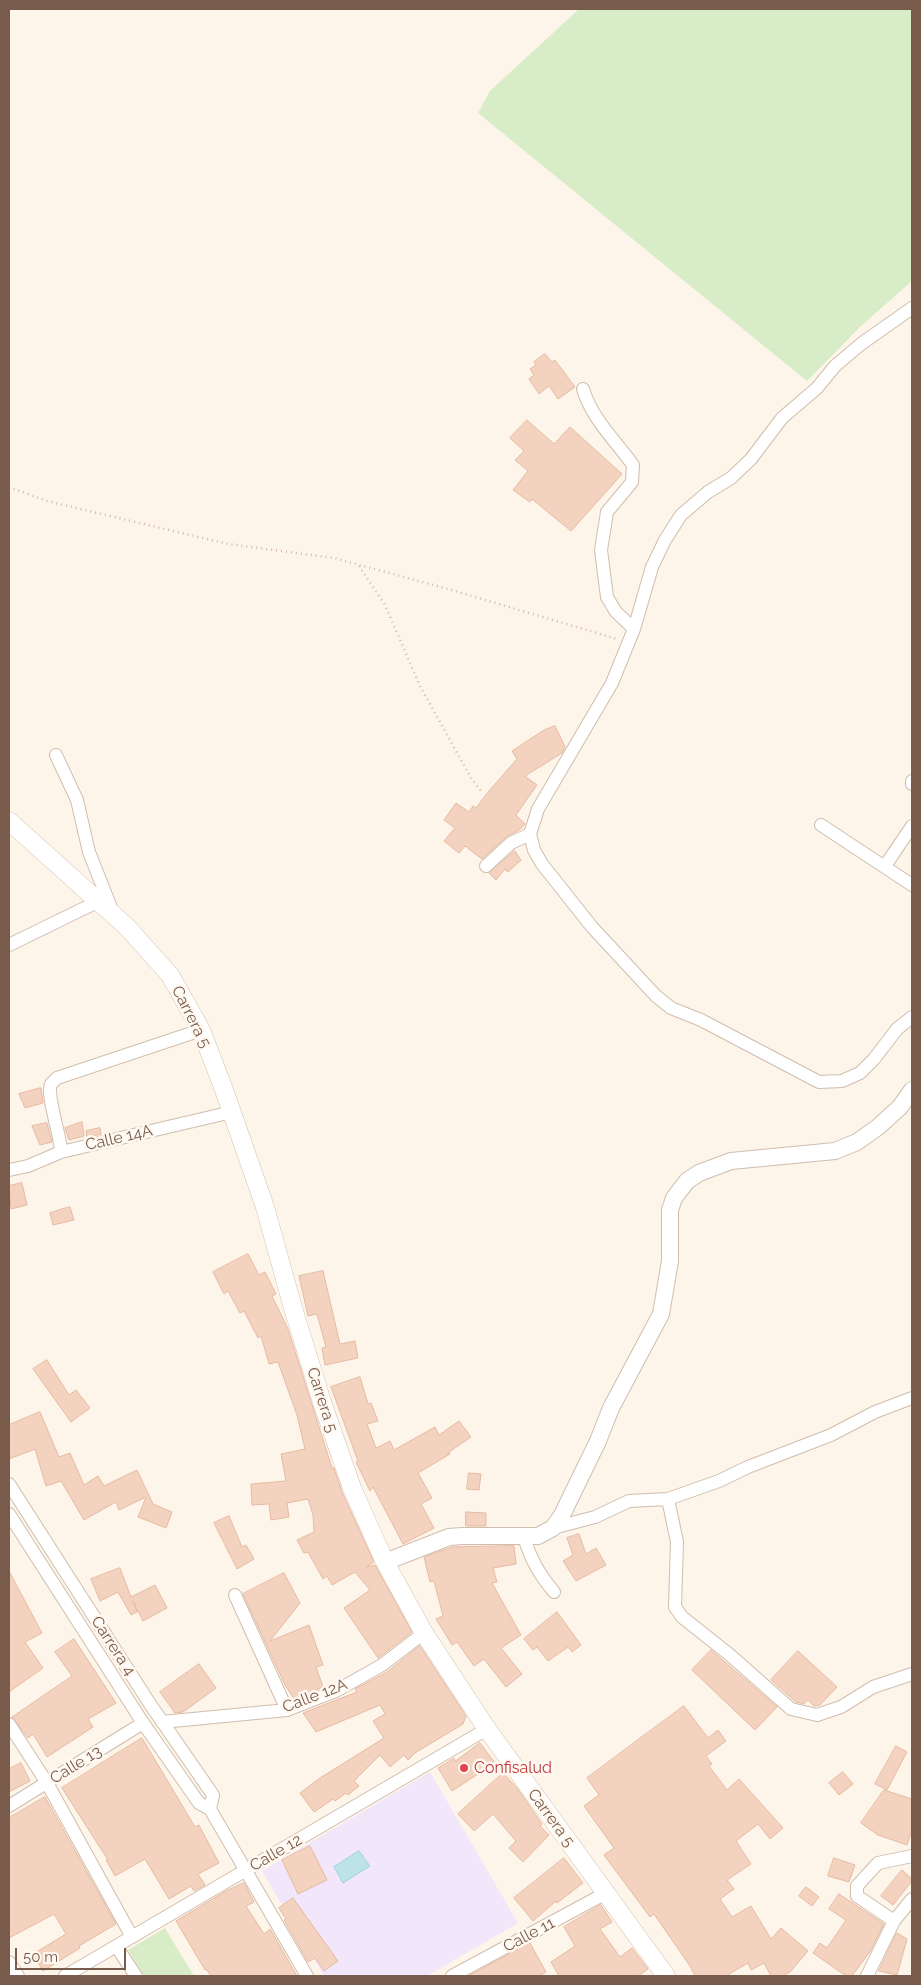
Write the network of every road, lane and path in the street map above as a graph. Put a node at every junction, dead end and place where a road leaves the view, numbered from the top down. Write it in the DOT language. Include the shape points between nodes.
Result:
graph roads {
  1 [pos="912,308"];
  2 [pos="583,389"];
  3 [pos="9,487"];
  4 [pos="358,564"];
  5 [pos="634,628"];
  6 [pos="628,643"];
  7 [pos="56,756"];
  8 [pos="482,792"];
  9 [pos="9,821"];
  10 [pos="821,825"];
  11 [pos="912,826"];
  12 [pos="530,834"];
  13 [pos="486,866"];
  14 [pos="884,866"];
  15 [pos="912,884"];
  16 [pos="99,901"];
  17 [pos="116,917"];
  18 [pos="9,944"];
  19 [pos="912,1017"];
  20 [pos="201,1030"];
  21 [pos="912,1090"];
  22 [pos="232,1112"];
  23 [pos="61,1152"];
  24 [pos="9,1170"];
  25 [pos="912,1398"];
  26 [pos="9,1484"];
  27 [pos="668,1499"];
  28 [pos="9,1514"];
  29 [pos="553,1528"];
  30 [pos="524,1537"];
  31 [pos="385,1562"];
  32 [pos="554,1592"];
  33 [pos="235,1595"];
  34 [pos="424,1633"];
  35 [pos="912,1674"];
  36 [pos="287,1710"];
  37 [pos="162,1722"];
  38 [pos="143,1723"];
  39 [pos="9,1724"];
  40 [pos="487,1729"];
  41 [pos="47,1783"];
  42 [pos="9,1806"];
  43 [pos="210,1809"];
  44 [pos="912,1856"];
  45 [pos="246,1870"];
  46 [pos="606,1894"];
  47 [pos="912,1899"];
  48 [pos="894,1921"];
  49 [pos="132,1937"];
  50 [pos="116,1946"];
  51 [pos="9,1962"];
  52 [pos="459,1975"];
  53 [pos="662,1975"];
  54 [pos="18,1976"];
  55 [pos="65,1976"];
  56 [pos="136,1976"];
  57 [pos="307,1976"];
  58 [pos="867,1976"];
  1 -- 5 [label="street" via="835,366 817,388 782,418 751,459 681,515 652,567"];
  2 -- 5 [label="street" via="598,421 633,465 632,482 606,512 601,550 607,597 616,612"];
  3 -- 4 [label="path" via="47,501 228,544"];
  4 -- 6 [label="path"];
  4 -- 8 [label="path" via="385,605 420,686"];
  5 -- 6 [label="street"];
  6 -- 12 [label="street" via="612,683 538,809"];
  7 -- 17 [label="street" via="76,800 89,852"];
  9 -- 16 [label="main road, Carrera 5"];
  10 -- 14 [label="street"];
  11 -- 14 [label="street"];
  12 -- 13 [label="street" via="511,843"];
  12 -- 19 [label="street" via="542,864 592,927 656,996 671,1008 701,1020 819,1082 842,1081 860,1073 897,1029"];
  14 -- 15 [label="street"];
  16 -- 17 [label="main road, Carrera 5"];
  16 -- 18 [label="street"];
  17 -- 20 [label="main road, Carrera 5" via="170,976"];
  20 -- 22 [label="main road, Carrera 5"];
  20 -- 23 [label="street" via="57,1078 51,1084 50,1096"];
  21 -- 29 [label="street" via="878,1126 850,1145 835,1151 731,1161 687,1181 674,1198 670,1210 670,1261 661,1314 611,1408 569,1502"];
  22 -- 23 [label="street, Calle 14A"];
  22 -- 31 [label="main road, Carrera 5" via="265,1207 322,1402 352,1488"];
  23 -- 24 [label="street, Calle 14A"];
  25 -- 27 [label="street" via="875,1412 832,1435"];
  26 -- 37 [label="street, Carrera 4"];
  27 -- 29 [label="street" via="629,1501 595,1517"];
  27 -- 35 [label="street" via="677,1542 676,1607 682,1617 791,1709 817,1715 841,1707 873,1687"];
  28 -- 38 [label="street, Carrera 4"];
  29 -- 30 [label="street" via="538,1536"];
  30 -- 31 [label="street" via="449,1537"];
  30 -- 32 [label="street" via="531,1559"];
  31 -- 34 [label="main road, Carrera 5"];
  33 -- 36 [label="street"];
  34 -- 36 [label="street, Calle 12A" via="375,1670 336,1691"];
  34 -- 40 [label="main road, Carrera 5"];
  36 -- 37 [label="street, Calle 12A"];
  37 -- 43 [label="street, Carrera 4" via="213,1795"];
  38 -- 41 [label="street, Calle 13"];
  38 -- 43 [label="street, Carrera 4" via="200,1803"];
  39 -- 41 [label="street"];
  40 -- 45 [label="street, Calle 12"];
  40 -- 46 [label="main road, Carrera 5"];
  41 -- 42 [label="street, Calle 13"];
  41 -- 49 [label="street"];
  43 -- 45 [label="street, Carrera 4"];
  44 -- 48 [label="street" via="878,1863 856,1886 857,1896"];
  45 -- 49 [label="street, Calle 12"];
  45 -- 57 [label="street, Carrera 4"];
  46 -- 52 [label="street, Calle 11"];
  46 -- 53 [label="main road, Carrera 5"];
  47 -- 48 [label="street"];
  48 -- 58 [label="street"];
  49 -- 50 [label="street, Calle 12"];
  50 -- 55 [label="street, Calle 12"];
  50 -- 56 [label="street"];
  51 -- 54 [label="street"];
}
